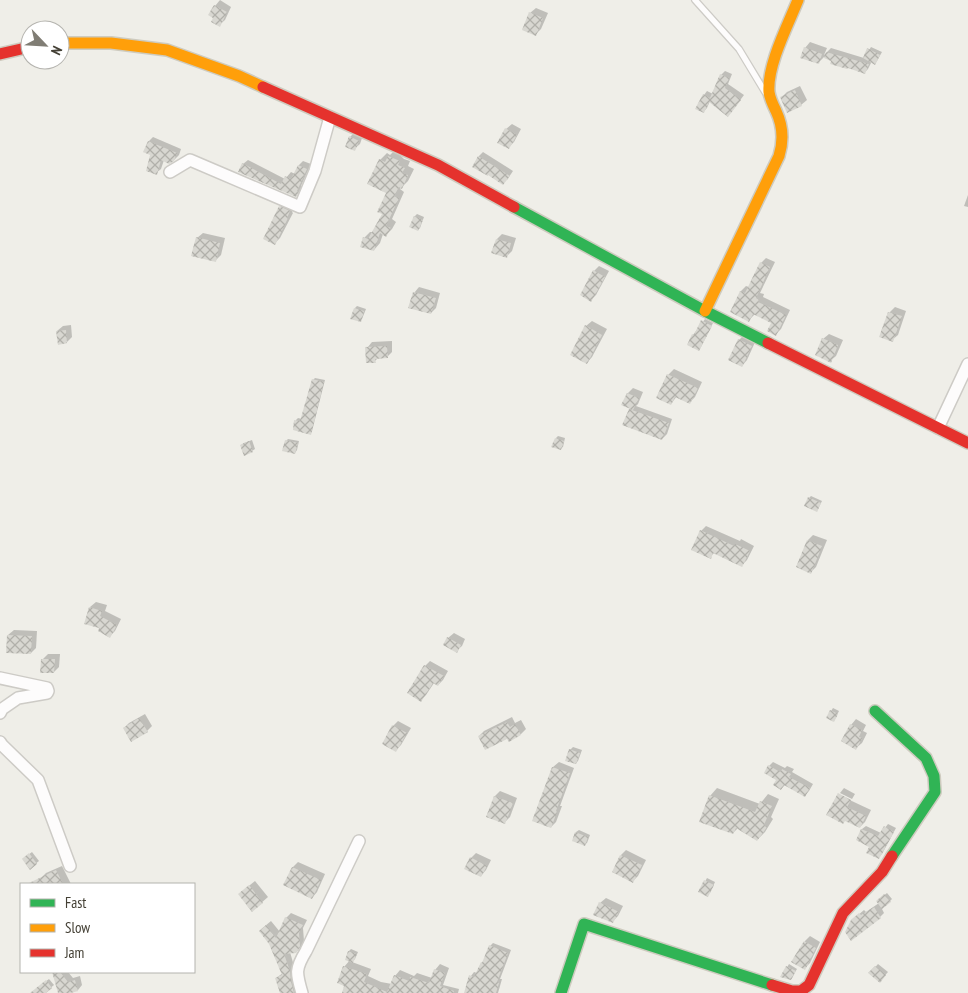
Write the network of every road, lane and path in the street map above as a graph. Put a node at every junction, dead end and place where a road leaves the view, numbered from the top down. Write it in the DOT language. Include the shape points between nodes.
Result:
graph roads {
  1 [pos="695,0"];
  2 [pos="798,0"];
  3 [pos="70,43"];
  4 [pos="20,49"];
  5 [pos="0,54"];
  6 [pos="772,103"];
  7 [pos="330,116"];
  8 [pos="170,172"];
  9 [pos="705,311"];
  10 [pos="968,364"];
  11 [pos="938,428"];
  12 [pos="968,443"];
  13 [pos="0,678"];
  14 [pos="875,711"];
  15 [pos="0,713"];
  16 [pos="0,742"];
  17 [pos="359,841"];
  18 [pos="70,866"];
  19 [pos="302,993"];
  20 [pos="561,993"];
  1 -- 6 [label="lane" via="739,49"];
  2 -- 6 [label="street" via="771,75 769,94"];
  3 -- 7 [label="street" via="111,43 167,50 239,76"];
  4 -- 5 [label="street"];
  6 -- 9 [label="street" via="782,128 779,156"];
  7 -- 8 [label="street" via="315,171 300,207 190,160"];
  7 -- 9 [label="street" via="438,165"];
  9 -- 11 [label="street"];
  10 -- 11 [label="street"];
  11 -- 12 [label="street"];
  13 -- 15 [label="street" via="48,691 18,698"];
  14 -- 20 [label="street" via="926,758 934,776 935,792 882,872 844,913 809,985 801,991 792,992 584,924"];
  16 -- 18 [label="street" via="38,780"];
  17 -- 19 [label="street" via="300,962 296,975"];
}
